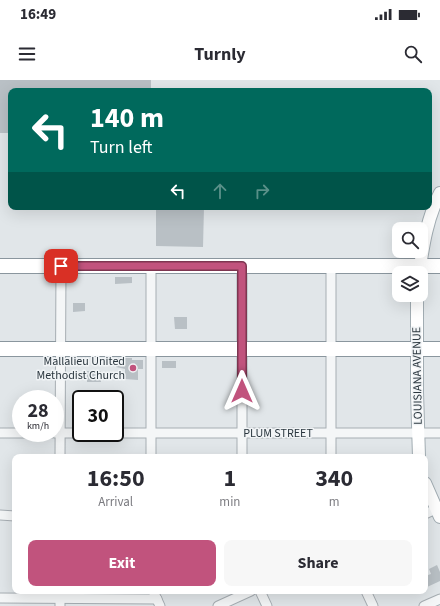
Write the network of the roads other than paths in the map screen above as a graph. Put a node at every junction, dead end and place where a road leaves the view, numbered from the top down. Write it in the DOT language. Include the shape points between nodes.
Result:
graph roads {
  1 [pos="440,193"];
  2 [pos="0,266"];
  3 [pos="61,266"];
  4 [pos="151,266"];
  5 [pos="242,266"];
  6 [pos="331,266"];
  7 [pos="421,266"];
  8 [pos="440,266"];
  9 [pos="428,268"];
  10 [pos="392,269"];
  11 [pos="417,302"];
  12 [pos="0,349"];
  13 [pos="60,349"];
  14 [pos="151,349"];
  15 [pos="242,349"];
  16 [pos="331,349"];
  17 [pos="416,349"];
  18 [pos="440,349"];
  19 [pos="59,390"];
  20 [pos="0,433"];
  21 [pos="12,433"];
  22 [pos="124,433"];
  23 [pos="151,433"];
  24 [pos="242,433"];
  25 [pos="418,433"];
  26 [pos="440,433"];
  27 [pos="332,434"];
  28 [pos="59,442"];
  29 [pos="60,454"];
  30 [pos="151,454"];
  31 [pos="242,454"];
  32 [pos="331,454"];
  33 [pos="419,454"];
  34 [pos="428,491"];
  35 [pos="435,512"];
  36 [pos="0,515"];
  37 [pos="12,516"];
  38 [pos="244,594"];
  39 [pos="261,594"];
  40 [pos="367,594"];
  41 [pos="0,598"];
  42 [pos="60,598"];
  43 [pos="156,599"];
  44 [pos="440,599"];
  45 [pos="218,606"];
  46 [pos="267,606"];
  47 [pos="373,606"];
  48 [pos="424,606"];
  1 -- 7 [label="main road" via="426,233"];
  2 -- 3 [label="highway"];
  3 -- 4 [label="highway"];
  3 -- 13 [label="street"];
  4 -- 5 [label="highway"];
  4 -- 14 [label="street"];
  5 -- 6 [label="highway"];
  5 -- 15 [label="street"];
  6 -- 10 [label="highway"];
  6 -- 16 [label="street"];
  8 -- 9 [label="highway"];
  11 -- 17 [label="main road, LOUISIANA AVENUE"];
  12 -- 13 [label="highway"];
  13 -- 14 [label="highway"];
  13 -- 19 [label="street"];
  14 -- 15 [label="highway"];
  14 -- 23 [label="street"];
  15 -- 16 [label="highway"];
  15 -- 24 [label="street"];
  16 -- 17 [label="highway"];
  16 -- 27 [label="street"];
  17 -- 18 [label="highway"];
  17 -- 25 [label="main road, LOUISIANA AVENUE"];
  20 -- 21 [label="street"];
  22 -- 23 [label="street, PLUM STREET"];
  23 -- 24 [label="street, PLUM STREET"];
  23 -- 30 [label="street"];
  24 -- 27 [label="street, PLUM STREET"];
  24 -- 31 [label="street"];
  25 -- 26 [label="street, PLUM STREET"];
  25 -- 27 [label="street, PLUM STREET"];
  25 -- 33 [label="main road, LOUISIANA AVENUE"];
  27 -- 32 [label="street"];
  28 -- 29 [label="street"];
  34 -- 35 [label="main road"];
  36 -- 37 [label="street"];
  38 -- 45 [label="street"];
  39 -- 46 [label="street"];
  40 -- 47 [label="street"];
  41 -- 42 [label="street"];
  42 -- 43 [label="street"];
  44 -- 48 [label="street"];
}
